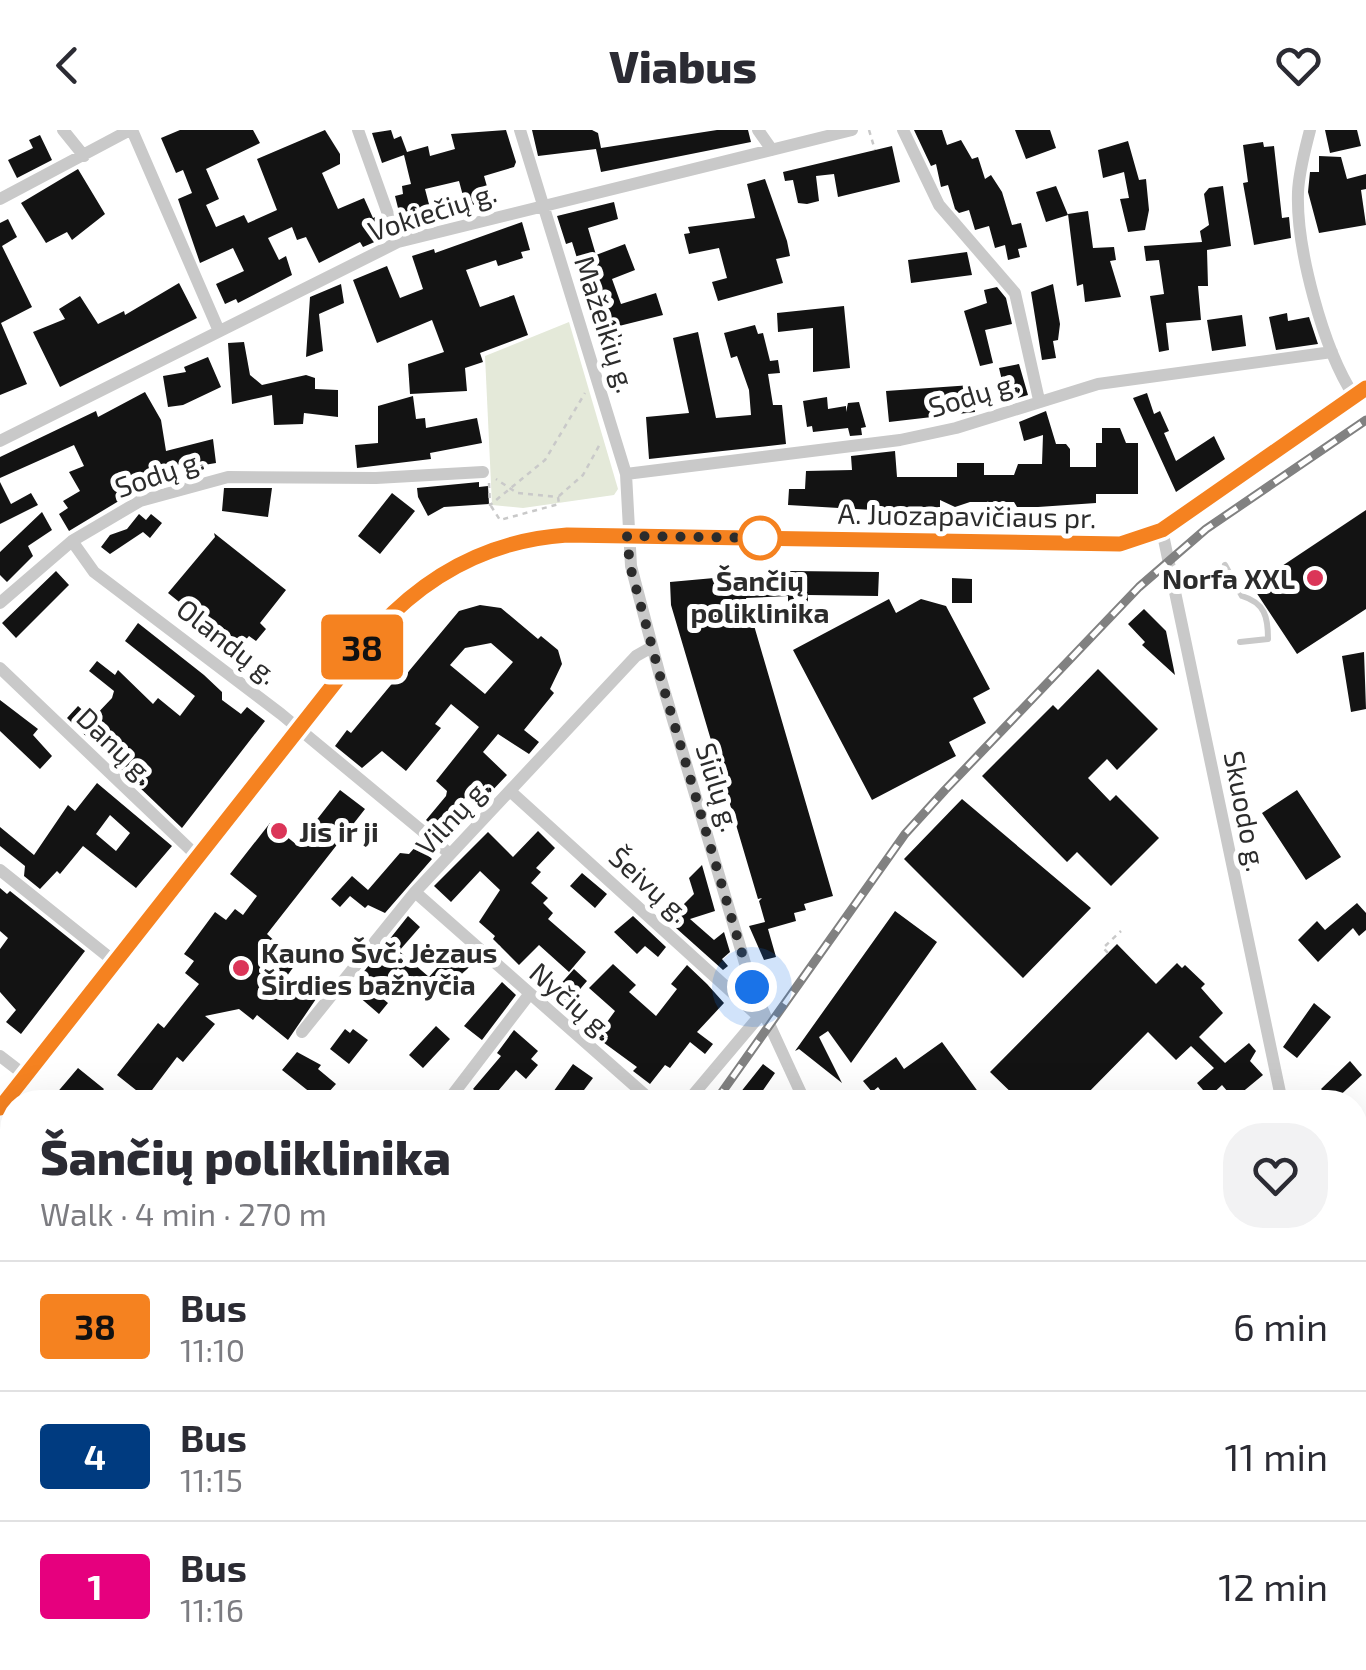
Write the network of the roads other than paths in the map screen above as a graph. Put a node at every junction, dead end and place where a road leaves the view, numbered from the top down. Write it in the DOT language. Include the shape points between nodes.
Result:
graph roads {
  1 [pos="63,130"];
  2 [pos="131,130"];
  3 [pos="358,130"];
  4 [pos="520,130"];
  5 [pos="758,130"];
  6 [pos="852,130"];
  7 [pos="903,130"];
  8 [pos="1310,130"];
  9 [pos="772,150"];
  10 [pos="84,156"];
  11 [pos="0,200"];
  12 [pos="541,204"];
  13 [pos="398,242"];
  14 [pos="219,331"];
  15 [pos="1332,352"];
  16 [pos="1360,392"];
  17 [pos="1039,400"];
  18 [pos="0,441"];
  19 [pos="626,474"];
  20 [pos="489,475"];
  21 [pos="1162,530"];
  22 [pos="627,536"];
  23 [pos="72,541"];
  24 [pos="1225,565"];
  25 [pos="0,603"];
  26 [pos="1240,642"];
  27 [pos="652,647"];
  28 [pos="0,668"];
  29 [pos="300,730"];
  30 [pos="510,791"];
  31 [pos="450,854"];
  32 [pos="198,857"];
  33 [pos="0,870"];
  34 [pos="415,892"];
  35 [pos="115,962"];
  36 [pos="528,996"];
  37 [pos="760,1014"];
  38 [pos="302,1032"];
  39 [pos="0,1056"];
  40 [pos="26,1076"];
  41 [pos="15,1090"];
  42 [pos="456,1090"];
  43 [pos="640,1090"];
  44 [pos="697,1090"];
  45 [pos="799,1090"];
  46 [pos="1279,1090"];
  1 -- 10 [label="street"];
  2 -- 10 [label="street"];
  2 -- 14 [label="street"];
  3 -- 13 [label="street"];
  4 -- 12 [label="street, Mažeikių g."];
  5 -- 9 [label="street"];
  6 -- 9 [label="street, Vokiečių g."];
  7 -- 17 [label="street" via="939,205 1015,293"];
  8 -- 15 [label="street" via="1299,216"];
  9 -- 12 [label="street, Vokiečių g."];
  10 -- 11 [label="street"];
  12 -- 13 [label="street, Vokiečių g."];
  12 -- 19 [label="street, Mažeikių g."];
  13 -- 14 [label="street, Vokiečių g."];
  14 -- 18 [label="street, Vokiečių g."];
  15 -- 16 [label="street"];
  15 -- 17 [label="street, Sodų g." via="1127,379"];
  16 -- 21 [label="main road, A. Juozapavičiaus pr."];
  17 -- 19 [label="street, Sodų g." via="900,440"];
  19 -- 22 [label="street, Mažeikių g."];
  20 -- 23 [label="street, Sodų g." via="228,477 140,501"];
  21 -- 22 [label="main road, A. Juozapavičiaus pr." via="1088,546"];
  21 -- 46 [label="street, Skuodo g."];
  22 -- 27 [label="street, Siūlų g."];
  22 -- 29 [label="main road, A. Juozapavičiaus pr." via="520,541 438,576 378,628"];
  23 -- 25 [label="street, Sodų g."];
  23 -- 29 [label="street, Olandų g." via="94,572"];
  24 -- 26 [label="lane" via="1242,596 1257,601 1268,618 1268,639"];
  27 -- 30 [label="street, Vilnų g." via="636,656"];
  27 -- 37 [label="street, Siūlų g."];
  28 -- 32 [label="street, Danų g."];
  29 -- 31 [label="street, Olandų g."];
  29 -- 32 [label="main road, A. Juozapavičiaus pr."];
  30 -- 31 [label="street, Vilnų g."];
  30 -- 37 [label="street, Šeivų g."];
  31 -- 34 [label="street, Vilnų g."];
  32 -- 35 [label="main road, A. Juozapavičiaus pr."];
  33 -- 35 [label="street"];
  34 -- 36 [label="street, Nyčių g."];
  34 -- 38 [label="street, Vilnų g."];
  35 -- 40 [label="main road, A. Juozapavičiaus pr."];
  36 -- 42 [label="street"];
  36 -- 43 [label="street, Nyčių g."];
  37 -- 44 [label="street"];
  37 -- 45 [label="street, Siūlų g."];
  39 -- 40 [label="street"];
  40 -- 41 [label="main road, A. Juozapavičiaus pr."];
}
